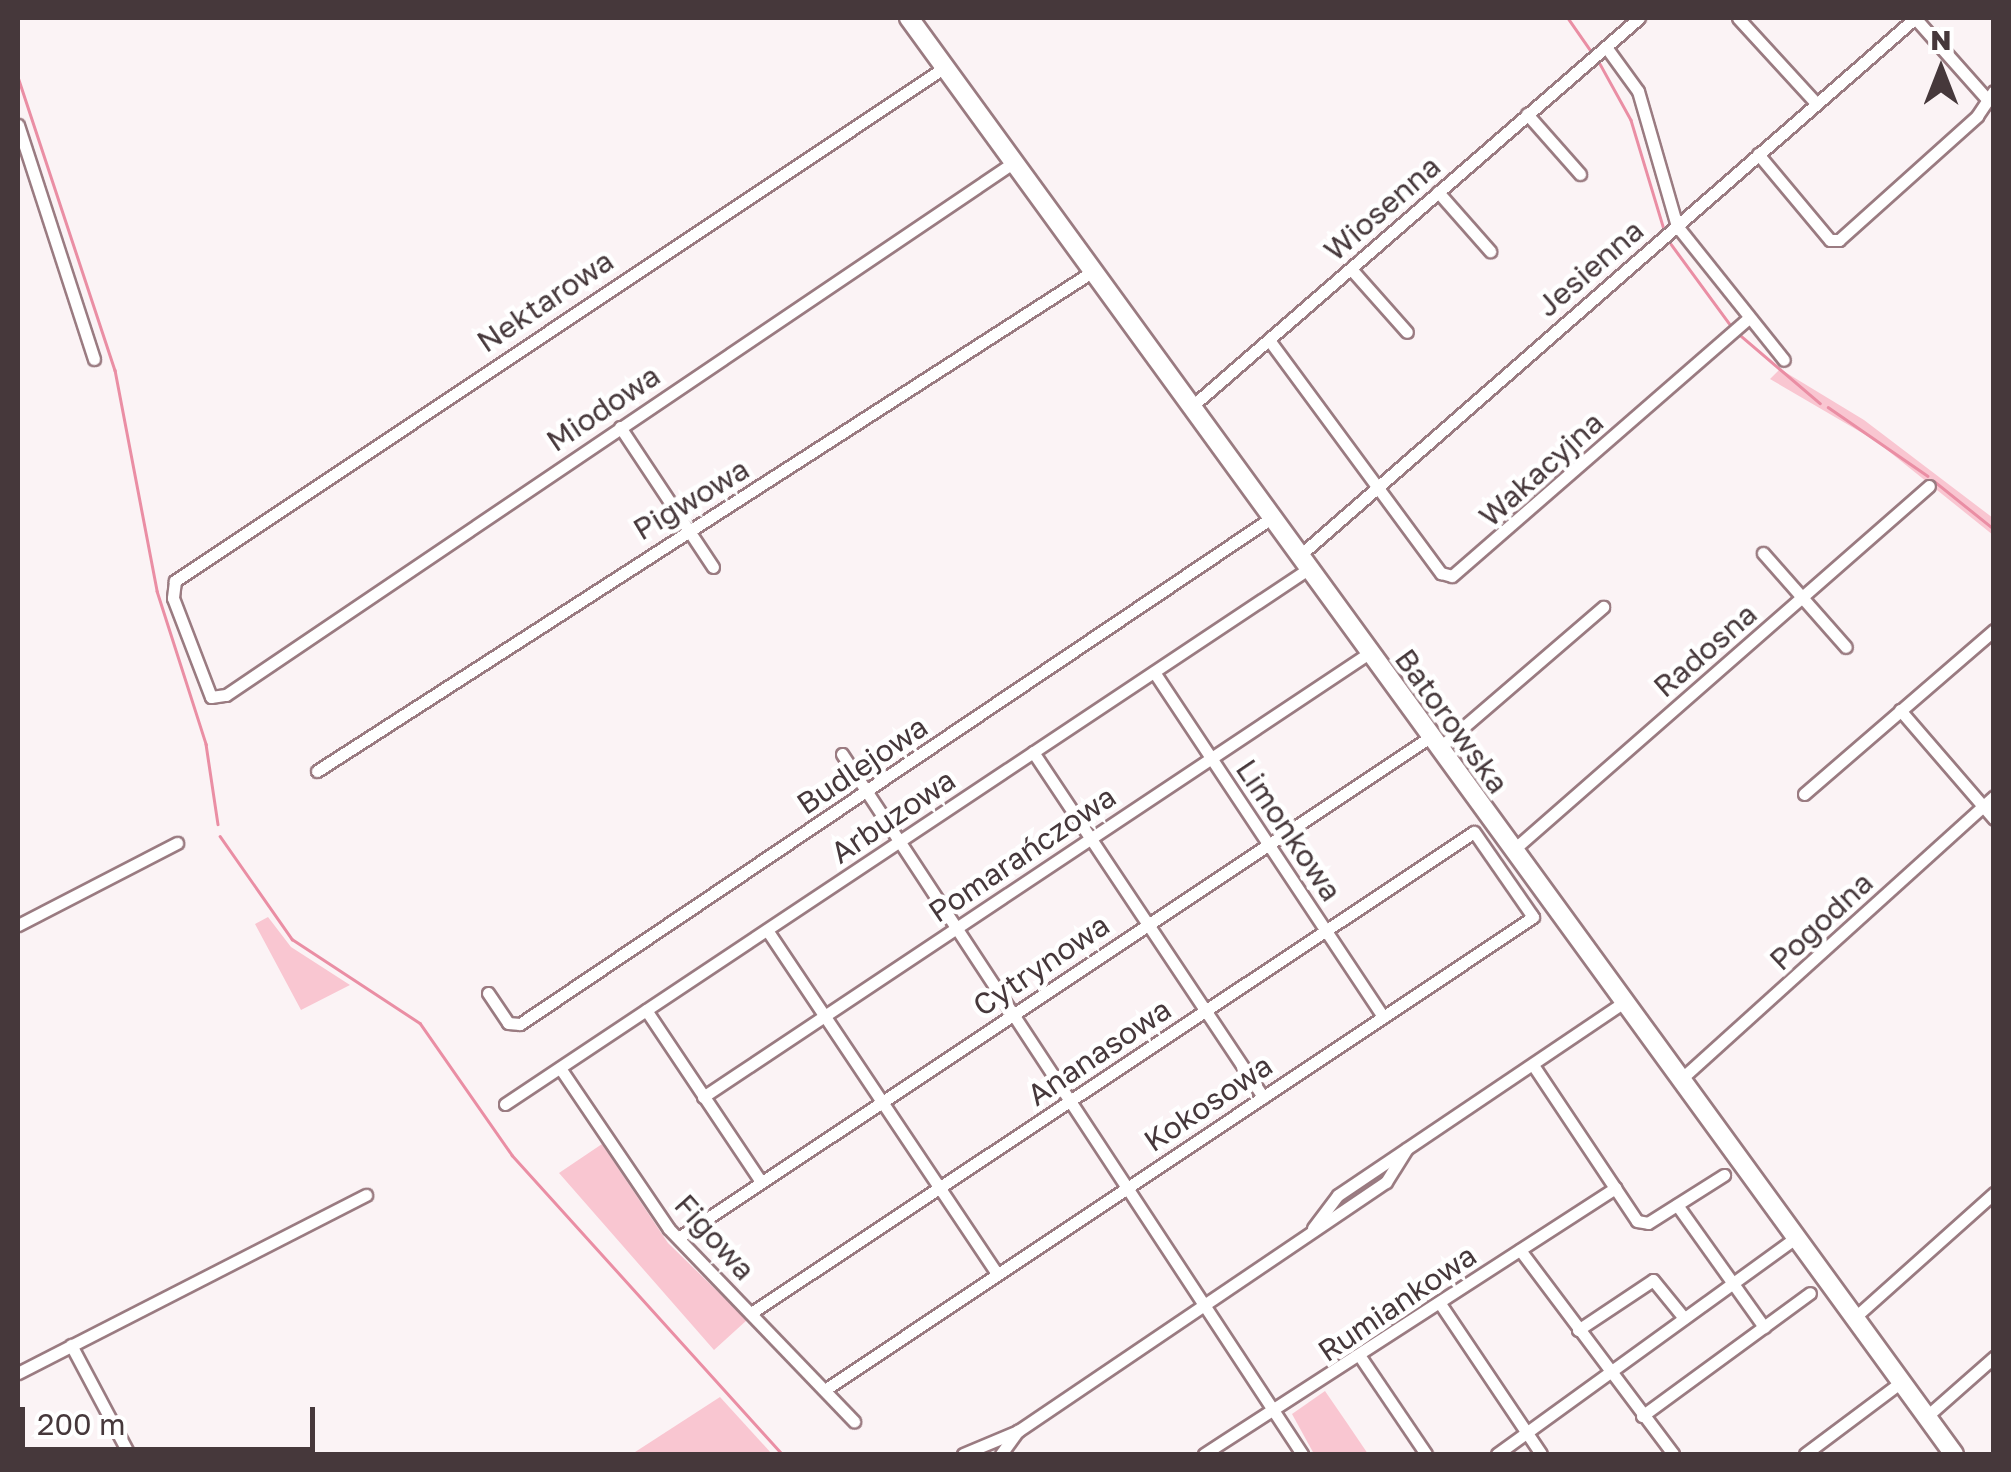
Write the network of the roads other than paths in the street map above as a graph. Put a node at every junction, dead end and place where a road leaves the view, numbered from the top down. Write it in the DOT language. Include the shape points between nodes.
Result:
graph roads {
  1 [pos="909,18"];
  2 [pos="1639,18"];
  3 [pos="1738,18"];
  4 [pos="1915,18"];
  5 [pos="1606,46"];
  6 [pos="946,67"];
  7 [pos="1990,95"];
  8 [pos="1815,102"];
  9 [pos="1528,114"];
  10 [pos="18,125"];
  11 [pos="1758,154"];
  12 [pos="1014,162"];
  13 [pos="1580,174"];
  14 [pos="1438,192"];
  15 [pos="1677,226"];
  16 [pos="1490,252"];
  17 [pos="1350,269"];
  18 [pos="1093,271"];
  19 [pos="1748,318"];
  20 [pos="1407,332"];
  21 [pos="1269,340"];
  22 [pos="94,359"];
  23 [pos="1784,360"];
  24 [pos="1191,407"];
  25 [pos="620,427"];
  26 [pos="1929,486"];
  27 [pos="1380,488"];
  28 [pos="1271,518"];
  29 [pos="688,529"];
  30 [pos="1763,552"];
  31 [pos="1304,562"];
  32 [pos="713,567"];
  33 [pos="1803,597"];
  34 [pos="1603,607"];
  35 [pos="1994,630"];
  36 [pos="1846,647"];
  37 [pos="1369,653"];
  38 [pos="1154,672"];
  39 [pos="220,698"];
  40 [pos="1900,710"];
  41 [pos="1434,743"];
  42 [pos="1034,752"];
  43 [pos="842,754"];
  44 [pos="1211,758"];
  45 [pos="316,771"];
  46 [pos="868,792"];
  47 [pos="1804,794"];
  48 [pos="1994,796"];
  49 [pos="1982,806"];
  50 [pos="1994,819"];
  51 [pos="1474,832"];
  52 [pos="1091,838"];
  53 [pos="900,841"];
  54 [pos="177,844"];
  55 [pos="1268,845"];
  56 [pos="1512,851"];
  57 [pos="18,925"];
  58 [pos="1148,925"];
  59 [pos="958,927"];
  60 [pos="767,930"];
  61 [pos="1326,930"];
  62 [pos="488,993"];
  63 [pos="1624,1002"];
  64 [pos="646,1010"];
  65 [pos="1014,1012"];
  66 [pos="1206,1012"];
  67 [pos="826,1015"];
  68 [pos="1383,1017"];
  69 [pos="1533,1065"];
  70 [pos="560,1068"];
  71 [pos="1680,1080"];
  72 [pos="1262,1096"];
  73 [pos="703,1097"];
  74 [pos="1072,1100"];
  75 [pos="882,1101"];
  76 [pos="505,1104"];
  77 [pos="1724,1175"];
  78 [pos="761,1182"];
  79 [pos="1130,1186"];
  80 [pos="940,1188"];
  81 [pos="1615,1188"];
  82 [pos="1994,1193"];
  83 [pos="366,1194"];
  84 [pos="1677,1205"];
  85 [pos="681,1236"];
  86 [pos="1794,1239"];
  87 [pos="1520,1250"];
  88 [pos="997,1274"];
  89 [pos="1734,1283"];
  90 [pos="1810,1293"];
  91 [pos="1207,1304"];
  92 [pos="1441,1305"];
  93 [pos="751,1313"];
  94 [pos="1684,1318"];
  95 [pos="1854,1319"];
  96 [pos="1764,1328"];
  97 [pos="1578,1330"];
  98 [pos="70,1345"];
  99 [pos="1994,1357"];
  100 [pos="1361,1358"];
  101 [pos="18,1373"];
  102 [pos="1610,1374"];
  103 [pos="1900,1383"];
  104 [pos="826,1389"];
  105 [pos="1277,1414"];
  106 [pos="1642,1416"];
  107 [pos="1926,1418"];
  108 [pos="854,1421"];
  109 [pos="1018,1431"];
  110 [pos="1528,1434"];
  111 [pos="129,1454"];
  112 [pos="964,1454"];
  113 [pos="1001,1454"];
  114 [pos="1204,1454"];
  115 [pos="1302,1454"];
  116 [pos="1426,1454"];
  117 [pos="1497,1454"];
  118 [pos="1541,1454"];
  119 [pos="1673,1454"];
  120 [pos="1805,1454"];
  121 [pos="1954,1454"];
  1 -- 6 [label="street, Batorowska"];
  2 -- 5 [label="street, Wiosenna"];
  3 -- 8 [label="street"];
  4 -- 7 [label="street"];
  4 -- 8 [label="street, Jesienna"];
  5 -- 9 [label="street, Wiosenna"];
  5 -- 15 [label="street" via="1638,91"];
  6 -- 12 [label="street, Batorowska"];
  6 -- 39 [label="street, Nektarowa" via="175,581 191,655 210,697"];
  7 -- 11 [label="street" via="1839,240 1830,240"];
  8 -- 11 [label="street, Jesienna"];
  9 -- 13 [label="street"];
  9 -- 14 [label="street, Wiosenna"];
  10 -- 22 [label="street"];
  11 -- 15 [label="street, Jesienna"];
  12 -- 18 [label="street, Batorowska"];
  12 -- 25 [label="street, Miodowa"];
  14 -- 16 [label="street"];
  14 -- 17 [label="street, Wiosenna"];
  15 -- 19 [label="street"];
  15 -- 27 [label="street, Jesienna"];
  17 -- 20 [label="street"];
  17 -- 21 [label="street, Wiosenna"];
  18 -- 24 [label="street, Batorowska"];
  18 -- 29 [label="street, Pigwowa"];
  19 -- 23 [label="street"];
  19 -- 27 [label="street, Wakacyjna" via="1452,576 1441,573"];
  21 -- 24 [label="street, Wiosenna"];
  21 -- 27 [label="street"];
  24 -- 28 [label="street, Batorowska"];
  25 -- 29 [label="street"];
  25 -- 39 [label="street, Miodowa"];
  26 -- 33 [label="street, Radosna"];
  27 -- 31 [label="street, Jesienna"];
  28 -- 31 [label="street, Batorowska"];
  28 -- 46 [label="street, Budlejowa"];
  29 -- 32 [label="street"];
  29 -- 45 [label="street, Pigwowa"];
  30 -- 33 [label="street"];
  31 -- 37 [label="street, Batorowska"];
  31 -- 38 [label="street, Arbuzowa"];
  33 -- 36 [label="street"];
  33 -- 56 [label="street, Radosna"];
  34 -- 41 [label="street, Cytrynowa"];
  35 -- 40 [label="street"];
  37 -- 41 [label="street, Batorowska"];
  37 -- 44 [label="street, Pomarańczowa"];
  38 -- 42 [label="street, Arbuzowa"];
  38 -- 44 [label="street, Limonkowa"];
  40 -- 47 [label="street"];
  40 -- 49 [label="street"];
  41 -- 55 [label="street, Cytrynowa"];
  41 -- 56 [label="street, Batorowska"];
  42 -- 52 [label="street"];
  42 -- 53 [label="street, Arbuzowa"];
  43 -- 46 [label="street"];
  44 -- 52 [label="street, Pomarańczowa"];
  44 -- 55 [label="street, Limonkowa"];
  46 -- 53 [label="street"];
  46 -- 62 [label="street, Budlejowa" via="520,1024 508,1022"];
  48 -- 49 [label="street, Pogodna"];
  49 -- 50 [label="street"];
  49 -- 71 [label="street, Pogodna"];
  51 -- 61 [label="street, Ananasowa"];
  51 -- 68 [label="street, Kokosowa" via="1533,918"];
  52 -- 58 [label="street"];
  52 -- 59 [label="street, Pomarańczowa"];
  53 -- 59 [label="street"];
  53 -- 60 [label="street, Arbuzowa"];
  54 -- 57 [label="street"];
  55 -- 58 [label="street, Cytrynowa"];
  55 -- 61 [label="street, Limonkowa"];
  56 -- 63 [label="street, Batorowska"];
  58 -- 65 [label="street, Cytrynowa"];
  58 -- 66 [label="street"];
  59 -- 65 [label="street"];
  59 -- 67 [label="street, Pomarańczowa"];
  60 -- 64 [label="street, Arbuzowa"];
  60 -- 67 [label="street"];
  61 -- 66 [label="street, Ananasowa"];
  61 -- 68 [label="street, Limonkowa"];
  63 -- 69 [label="street"];
  63 -- 71 [label="street, Batorowska"];
  64 -- 70 [label="street, Arbuzowa"];
  64 -- 73 [label="street"];
  65 -- 74 [label="street"];
  65 -- 75 [label="street, Cytrynowa"];
  66 -- 72 [label="street"];
  66 -- 74 [label="street, Ananasowa"];
  67 -- 73 [label="street, Pomarańczowa"];
  67 -- 75 [label="street"];
  68 -- 72 [label="street, Kokosowa"];
  69 -- 81 [label="street"];
  69 -- 91 [label="street" via="1407,1150 1386,1182"];
  70 -- 76 [label="street, Arbuzowa"];
  70 -- 85 [label="street, Figowa"];
  71 -- 86 [label="street, Batorowska"];
  72 -- 79 [label="street, Kokosowa"];
  73 -- 78 [label="street"];
  74 -- 79 [label="street"];
  74 -- 80 [label="street, Ananasowa"];
  75 -- 78 [label="street, Cytrynowa"];
  75 -- 80 [label="street"];
  77 -- 84 [label="street"];
  78 -- 85 [label="street, Cytrynowa"];
  79 -- 88 [label="street, Kokosowa"];
  79 -- 91 [label="street"];
  80 -- 88 [label="street"];
  80 -- 93 [label="street, Ananasowa"];
  81 -- 84 [label="street" via="1637,1221"];
  81 -- 87 [label="street, Rumiankowa"];
  82 -- 95 [label="street"];
  83 -- 98 [label="street"];
  84 -- 89 [label="street"];
  85 -- 93 [label="street, Figowa"];
  86 -- 89 [label="street"];
  86 -- 95 [label="street, Batorowska"];
  87 -- 92 [label="street, Rumiankowa"];
  87 -- 97 [label="street"];
  88 -- 104 [label="street, Kokosowa"];
  89 -- 94 [label="street"];
  89 -- 96 [label="street"];
  90 -- 96 [label="street"];
  91 -- 105 [label="street"];
  91 -- 109 [label="street"];
  92 -- 100 [label="street, Rumiankowa"];
  92 -- 110 [label="street"];
  93 -- 104 [label="street, Figowa"];
  94 -- 97 [label="street" via="1653,1280"];
  94 -- 102 [label="street"];
  95 -- 103 [label="street, Batorowska"];
  96 -- 106 [label="street"];
  97 -- 102 [label="street"];
  98 -- 101 [label="street"];
  98 -- 111 [label="street"];
  99 -- 107 [label="street"];
  100 -- 105 [label="street, Rumiankowa"];
  100 -- 116 [label="street"];
  102 -- 106 [label="street"];
  102 -- 110 [label="street"];
  103 -- 107 [label="street, Batorowska"];
  103 -- 120 [label="street"];
  104 -- 108 [label="street, Figowa"];
  105 -- 114 [label="street, Rumiankowa"];
  105 -- 115 [label="street"];
  106 -- 119 [label="street"];
  107 -- 121 [label="street, Batorowska"];
  109 -- 112 [label="street"];
  109 -- 113 [label="street"];
  110 -- 117 [label="street"];
  110 -- 118 [label="street"];
}
